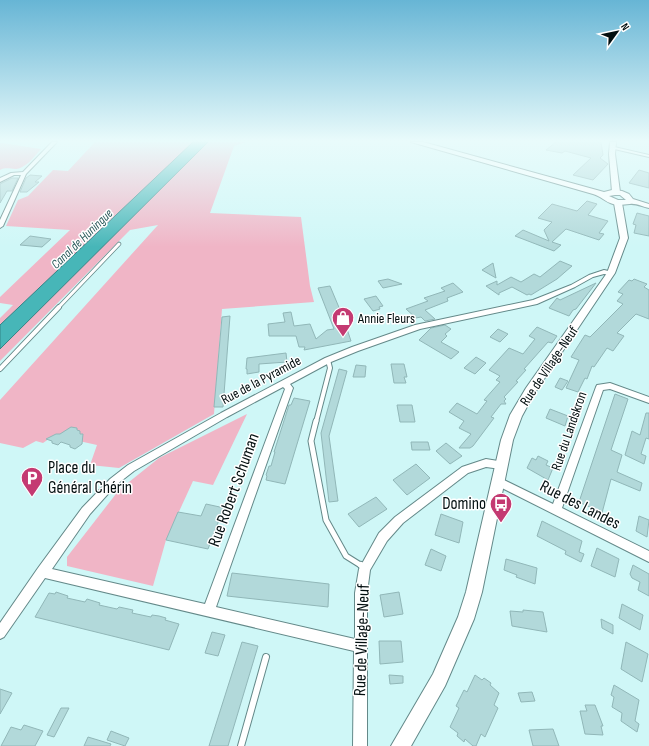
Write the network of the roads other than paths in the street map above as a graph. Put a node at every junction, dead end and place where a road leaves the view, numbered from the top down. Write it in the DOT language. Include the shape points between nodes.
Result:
graph roads {
  1 [pos="22,177"];
  2 [pos="539,177"];
  3 [pos="615,177"];
  4 [pos="616,192"];
  5 [pos="605,195"];
  6 [pos="630,201"];
  7 [pos="618,203"];
  8 [pos="649,206"];
  9 [pos="0,226"];
  10 [pos="119,244"];
  11 [pos="611,273"];
  12 [pos="328,360"];
  13 [pos="0,369"];
  14 [pos="284,383"];
  15 [pos="649,400"];
  16 [pos="501,465"];
  17 [pos="497,482"];
  18 [pos="556,511"];
  19 [pos="649,557"];
  20 [pos="365,568"];
  21 [pos="42,572"];
  22 [pos="208,610"];
  23 [pos="0,633"];
  24 [pos="360,646"];
  25 [pos="266,657"];
  26 [pos="242,746"];
  27 [pos="360,746"];
  28 [pos="400,746"];
  1 -- 9 [label="street"];
  2 -- 5 [label="main road"];
  3 -- 4 [label="street"];
  4 -- 5 [label="main road"];
  4 -- 6 [label="main road" via="627,196"];
  5 -- 7 [label="main road" via="609,200"];
  6 -- 7 [label="main road"];
  6 -- 8 [label="main road"];
  7 -- 11 [label="street, Rue de Village-Neuf" via="624,238"];
  10 -- 13 [label="lane"];
  11 -- 12 [label="street, Rue de la Pyramide" via="604,272 591,276 535,302 418,327"];
  11 -- 16 [label="street, Rue de Village-Neuf" via="530,390 516,415"];
  12 -- 14 [label="street, Rue de la Pyramide"];
  12 -- 20 [label="lane" via="330,368 311,441 326,520 346,556"];
  14 -- 21 [label="street, Rue de la Pyramide" via="131,468 113,482 86,511"];
  14 -- 22 [label="street, Rue Robert Schuman" via="289,388"];
  15 -- 18 [label="street, Rue du Landskron" via="610,386 600,387"];
  16 -- 17 [label="street, Rue de Village-Neuf"];
  16 -- 20 [label="street, Rue de Village-Neuf" via="486,463 465,470 399,520 383,537"];
  17 -- 18 [label="street, Rue des Landes"];
  17 -- 28 [label="street, Rue de Village-Neuf" via="466,619 439,680"];
  18 -- 19 [label="street, Rue des Landes"];
  20 -- 24 [label="street, Rue de Village-Neuf" via="361,593"];
  21 -- 22 [label="street"];
  21 -- 23 [label="street, Rue de la Pyramide"];
  22 -- 24 [label="street"];
  24 -- 27 [label="street, Rue de Village-Neuf"];
  25 -- 26 [label="lane"];
}
